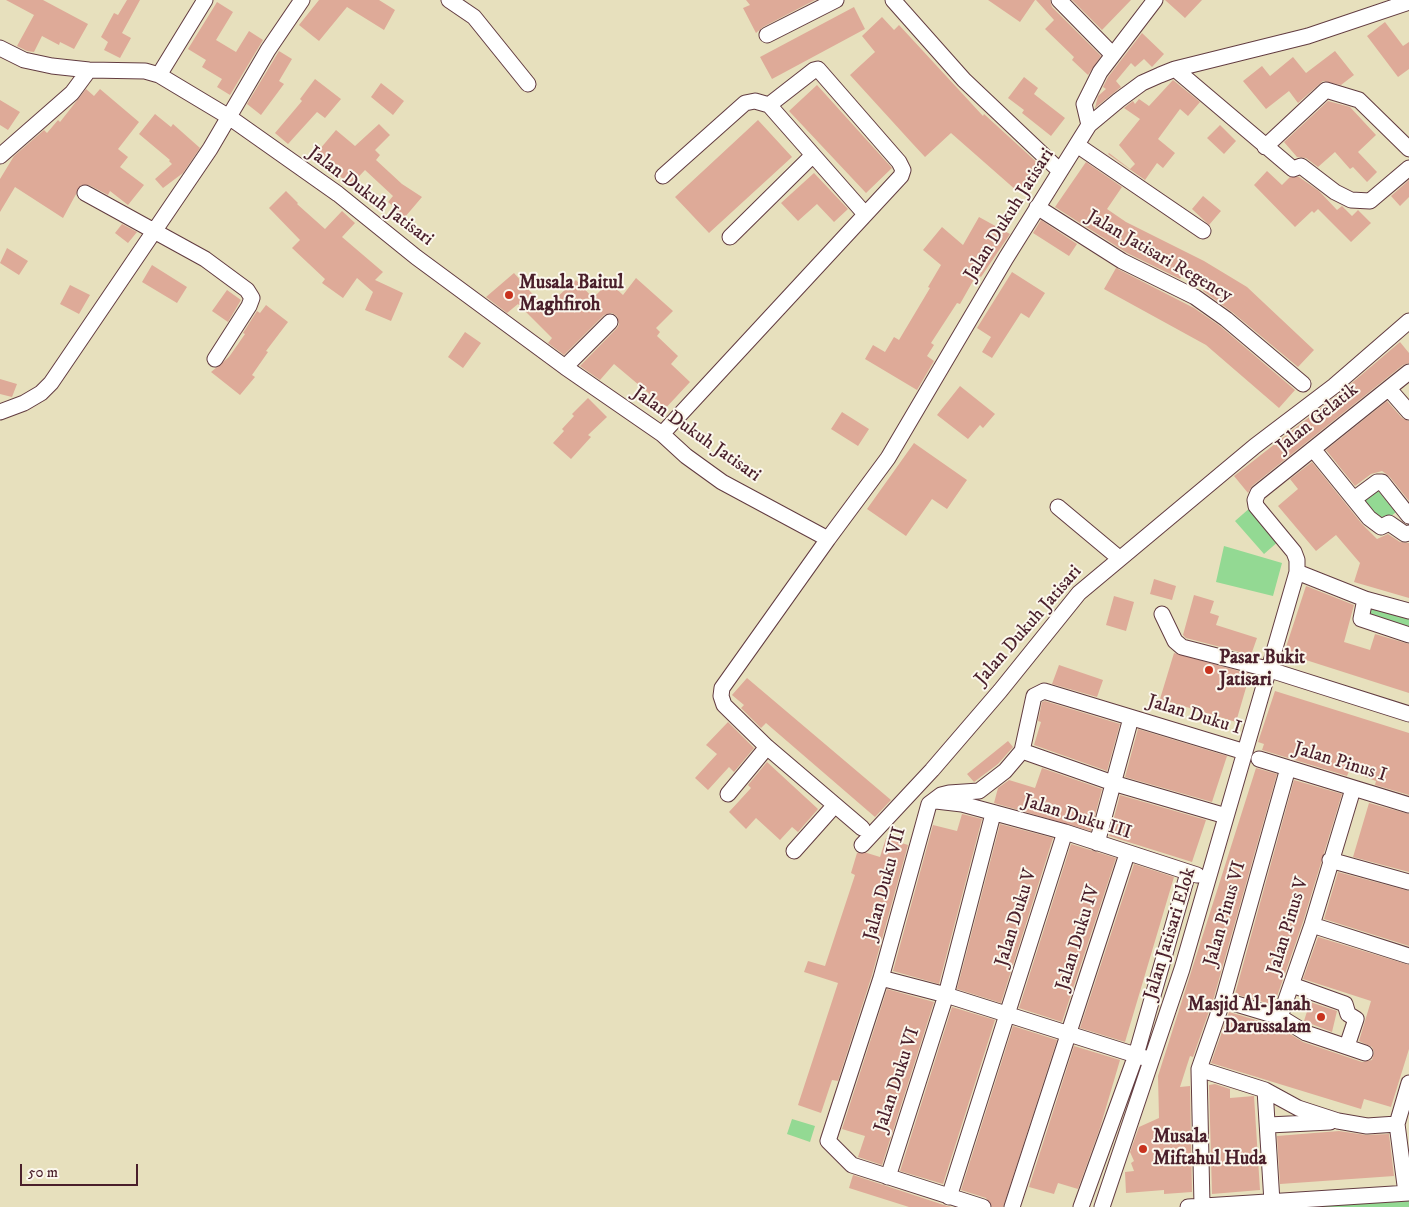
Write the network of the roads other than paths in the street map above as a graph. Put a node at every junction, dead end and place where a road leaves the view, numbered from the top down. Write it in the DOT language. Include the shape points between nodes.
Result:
graph roads {
  1 [pos="205,0"];
  2 [pos="302,0"];
  3 [pos="449,0"];
  4 [pos="836,0"];
  5 [pos="893,0"];
  6 [pos="1059,0"];
  7 [pos="1155,0"];
  8 [pos="1409,2"];
  9 [pos="766,36"];
  10 [pos="0,48"];
  11 [pos="1112,54"];
  12 [pos="1175,69"];
  13 [pos="89,70"];
  14 [pos="159,75"];
  15 [pos="528,84"];
  16 [pos="769,106"];
  17 [pos="228,117"];
  18 [pos="1089,125"];
  19 [pos="1077,145"];
  20 [pos="1266,147"];
  21 [pos="1409,149"];
  22 [pos="813,155"];
  23 [pos="0,156"];
  24 [pos="1409,168"];
  25 [pos="1060,171"];
  26 [pos="663,176"];
  27 [pos="85,193"];
  28 [pos="1037,208"];
  29 [pos="865,214"];
  30 [pos="154,229"];
  31 [pos="1203,231"];
  32 [pos="730,237"];
  33 [pos="610,322"];
  34 [pos="1409,322"];
  35 [pos="215,359"];
  36 [pos="565,367"];
  37 [pos="1409,372"];
  38 [pos="1303,384"];
  39 [pos="1389,389"];
  40 [pos="0,412"];
  41 [pos="1409,412"];
  42 [pos="662,434"];
  43 [pos="1313,448"];
  44 [pos="1354,498"];
  45 [pos="1058,507"];
  46 [pos="1409,516"];
  47 [pos="1409,533"];
  48 [pos="828,539"];
  49 [pos="1119,558"];
  50 [pos="1297,572"];
  51 [pos="1366,599"];
  52 [pos="1409,611"];
  53 [pos="1162,614"];
  54 [pos="1409,635"];
  55 [pos="1267,669"];
  56 [pos="1409,714"];
  57 [pos="1131,718"];
  58 [pos="767,748"];
  59 [pos="1022,751"];
  60 [pos="1245,752"];
  61 [pos="1260,759"];
  62 [pos="1288,768"];
  63 [pos="1113,783"];
  64 [pos="1353,789"];
  65 [pos="728,794"];
  66 [pos="932,801"];
  67 [pos="835,805"];
  68 [pos="1409,805"];
  69 [pos="993,814"];
  70 [pos="1226,816"];
  71 [pos="862,828"];
  72 [pos="1065,832"];
  73 [pos="1097,843"];
  74 [pos="862,845"];
  75 [pos="794,851"];
  76 [pos="1126,854"];
  77 [pos="1330,860"];
  78 [pos="1188,874"];
  79 [pos="1209,878"];
  80 [pos="1409,882"];
  81 [pos="1312,925"];
  82 [pos="1409,956"];
  83 [pos="881,978"];
  84 [pos="1292,985"];
  85 [pos="946,995"];
  86 [pos="1223,1000"];
  87 [pos="1007,1016"];
  88 [pos="1280,1017"];
  89 [pos="1070,1033"];
  90 [pos="1347,1046"];
  91 [pos="1365,1053"];
  92 [pos="1136,1055"];
  93 [pos="1152,1060"];
  94 [pos="1199,1069"];
  95 [pos="1409,1082"];
  96 [pos="1265,1090"];
  97 [pos="1338,1122"];
  98 [pos="1397,1124"];
  99 [pos="1269,1125"];
  100 [pos="888,1177"];
  101 [pos="1407,1193"];
  102 [pos="949,1197"];
  103 [pos="1272,1202"];
  104 [pos="1195,1206"];
  105 [pos="983,1207"];
  106 [pos="1012,1207"];
  107 [pos="1081,1207"];
  108 [pos="1102,1207"];
  1 -- 14 [label="street"];
  2 -- 17 [label="street"];
  3 -- 15 [label="street" via="474,17"];
  4 -- 9 [label="street"];
  5 -- 25 [label="street" via="964,80"];
  6 -- 11 [label="street"];
  7 -- 11 [label="street"];
  8 -- 12 [label="street, Jalan Dukuh Jatisari" via="1308,36"];
  10 -- 13 [label="street" via="24,60"];
  11 -- 18 [label="street" via="1084,104"];
  12 -- 18 [label="street, Jalan Dukuh Jatisari" via="1142,83"];
  12 -- 20 [label="street"];
  13 -- 14 [label="street" via="145,71"];
  13 -- 23 [label="street" via="72,93"];
  14 -- 17 [label="street, Jalan Dukuh Jatisari"];
  16 -- 22 [label="street"];
  16 -- 26 [label="street" via="755,101 744,103"];
  16 -- 29 [label="street" via="814,70 820,71 903,170 898,181"];
  17 -- 30 [label="street" via="210,150"];
  17 -- 36 [label="street, Jalan Dukuh Jatisari" via="338,194 416,257"];
  18 -- 19 [label="street, Jalan Dukuh Jatisari"];
  19 -- 25 [label="street, Jalan Dukuh Jatisari"];
  19 -- 31 [label="street"];
  20 -- 21 [label="street" via="1326,90 1360,100"];
  20 -- 24 [label="street" via="1292,168 1301,166 1335,192 1358,202 1370,201"];
  22 -- 29 [label="street"];
  22 -- 32 [label="street"];
  25 -- 28 [label="street, Jalan Dukuh Jatisari"];
  27 -- 30 [label="street"];
  28 -- 38 [label="street, Jalan Jatisari Regency" via="1122,261 1195,297"];
  28 -- 48 [label="street, Jalan Dukuh Jatisari" via="888,458"];
  29 -- 42 [label="street"];
  30 -- 35 [label="street" via="206,259 252,298"];
  30 -- 40 [label="street" via="51,383 24,403"];
  33 -- 36 [label="street"];
  34 -- 49 [label="street, Jalan Dukuh Jatisari"];
  36 -- 42 [label="street, Jalan Dukuh Jatisari"];
  37 -- 39 [label="street, Jalan Gelatik"];
  39 -- 41 [label="street"];
  39 -- 43 [label="street, Jalan Gelatik"];
  42 -- 48 [label="street, Jalan Dukuh Jatisari" via="722,482"];
  43 -- 44 [label="street"];
  43 -- 50 [label="street, Jalan Gelatik" via="1258,493 1255,500 1256,506 1294,552"];
  44 -- 46 [label="street" via="1382,482"];
  44 -- 47 [label="street" via="1369,518 1381,527 1389,523 1405,534"];
  45 -- 49 [label="street"];
  48 -- 58 [label="street" via="722,688 724,705"];
  49 -- 74 [label="street, Jalan Dukuh Jatisari" via="1079,593 932,770"];
  50 -- 51 [label="street"];
  50 -- 55 [label="street, Jalan Jatisari Elok"];
  51 -- 52 [label="street"];
  51 -- 54 [label="street" via="1361,619"];
  53 -- 55 [label="street" via="1178,645"];
  55 -- 56 [label="street"];
  55 -- 60 [label="street, Jalan Jatisari Elok"];
  57 -- 59 [label="street, Jalan Duku I" via="1065,696 1037,692"];
  57 -- 60 [label="street, Jalan Duku I"];
  57 -- 63 [label="street, Jalan Duku I"];
  58 -- 65 [label="street"];
  58 -- 67 [label="street"];
  59 -- 63 [label="street"];
  59 -- 66 [label="street" via="1005,771 979,791 949,793"];
  60 -- 70 [label="street, Jalan Jatisari Elok"];
  61 -- 62 [label="street, Jalan Pinus I"];
  62 -- 64 [label="street, Jalan Pinus I"];
  62 -- 86 [label="street, Jalan Pinus VI"];
  63 -- 70 [label="street"];
  63 -- 73 [label="street, Jalan Duku I"];
  64 -- 68 [label="street, Jalan Pinus I"];
  64 -- 77 [label="street, Jalan Pinus V"];
  66 -- 69 [label="street, Jalan Duku III" via="962,804"];
  66 -- 83 [label="street, Jalan Duku VII" via="926,809"];
  67 -- 71 [label="street"];
  67 -- 75 [label="street"];
  69 -- 72 [label="street, Jalan Duku III"];
  69 -- 85 [label="street, Jalan Duku VI"];
  70 -- 79 [label="street, Jalan Jatisari Elok"];
  72 -- 73 [label="street, Jalan Duku III"];
  72 -- 87 [label="street, Jalan Duku V"];
  73 -- 76 [label="street, Jalan Duku III"];
  76 -- 78 [label="street, Jalan Duku III"];
  76 -- 89 [label="street, Jalan Duku IV"];
  77 -- 80 [label="street"];
  77 -- 81 [label="street, Jalan Pinus V"];
  78 -- 79 [label="street, Jalan Duku III"];
  78 -- 92 [label="street, Jalan Jatisari Elok"];
  79 -- 93 [label="street, Jalan Jatisari Elok"];
  81 -- 82 [label="street"];
  81 -- 84 [label="street, Jalan Pinus V"];
  83 -- 85 [label="street"];
  83 -- 100 [label="street, Jalan Duku VII" via="828,1140 852,1165"];
  84 -- 88 [label="street, Jalan Pinus V"];
  84 -- 90 [label="street" via="1345,1004 1348,1014 1356,1019"];
  85 -- 87 [label="street"];
  85 -- 100 [label="street, Jalan Duku VI"];
  86 -- 88 [label="street"];
  86 -- 94 [label="street, Jalan Pinus VI"];
  87 -- 89 [label="street"];
  87 -- 102 [label="street, Jalan Duku V"];
  88 -- 90 [label="street" via="1306,1034"];
  89 -- 92 [label="street"];
  89 -- 106 [label="street, Jalan Duku IV"];
  90 -- 91 [label="street"];
  92 -- 93 [label="street"];
  92 -- 107 [label="street, Jalan Jatisari Elok"];
  93 -- 108 [label="street, Jalan Jatisari Elok"];
  94 -- 96 [label="street"];
  94 -- 104 [label="street"];
  95 -- 98 [label="street"];
  96 -- 97 [label="street" via="1298,1108"];
  96 -- 99 [label="street"];
  97 -- 98 [label="street" via="1367,1126"];
  97 -- 99 [label="street"];
  98 -- 101 [label="street"];
  99 -- 103 [label="street"];
  100 -- 102 [label="street"];
  101 -- 103 [label="street"];
  102 -- 105 [label="street"];
  103 -- 104 [label="street"];
}
